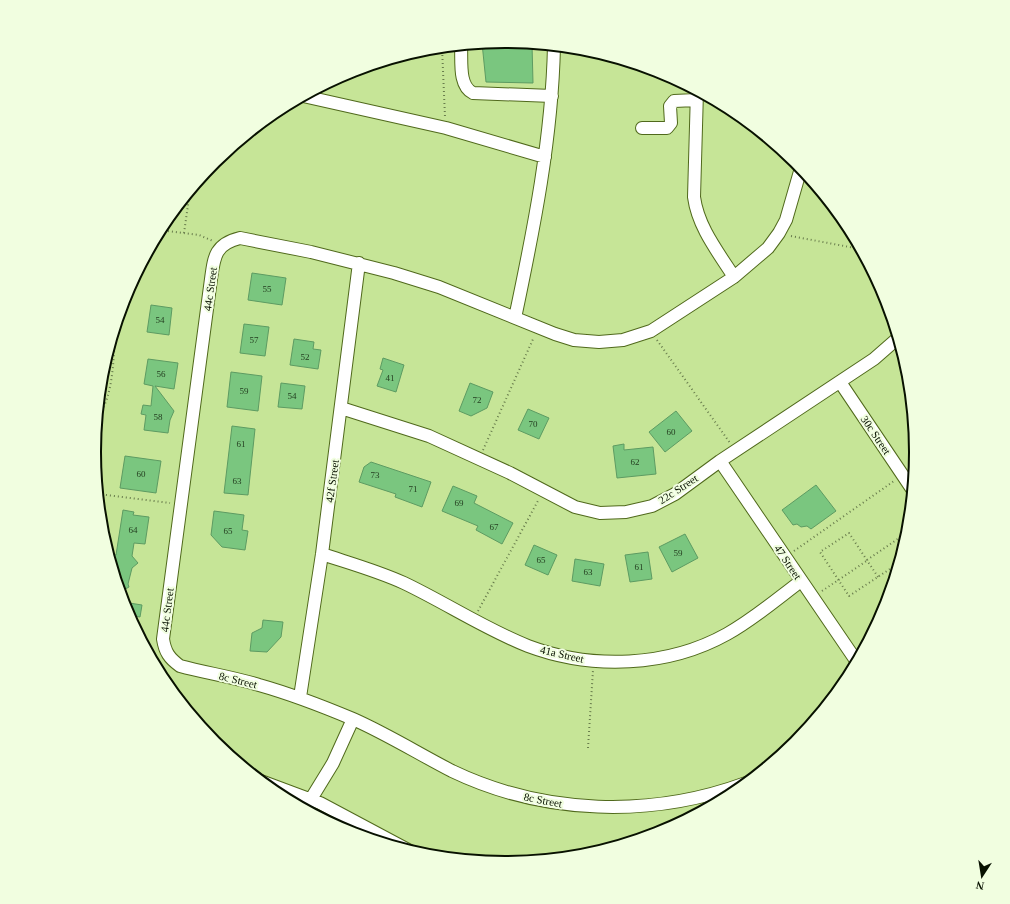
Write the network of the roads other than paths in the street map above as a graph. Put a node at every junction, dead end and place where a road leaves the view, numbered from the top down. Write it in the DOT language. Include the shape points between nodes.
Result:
graph roads {
  1 [pos="461,50"];
  2 [pos="554,51"];
  3 [pos="694,95"];
  4 [pos="552,96"];
  5 [pos="696,96"];
  6 [pos="311,98"];
  7 [pos="642,128"];
  8 [pos="545,157"];
  9 [pos="799,175"];
  10 [pos="359,263"];
  11 [pos="734,277"];
  12 [pos="515,318"];
  13 [pos="894,342"];
  14 [pos="840,382"];
  15 [pos="342,408"];
  16 [pos="720,461"];
  17 [pos="908,482"];
  18 [pos="322,554"];
  19 [pos="801,581"];
  20 [pos="853,657"];
  21 [pos="190,668"];
  22 [pos="300,697"];
  23 [pos="353,719"];
  24 [pos="729,788"];
  25 [pos="283,789"];
  26 [pos="315,801"];
  27 [pos="385,838"];
  1 -- 4 [label="street" via="463,80 468,91"];
  2 -- 4 [label="street"];
  3 -- 7 [label="street" via="674,101 670,106 670,124 667,128"];
  4 -- 8 [label="street"];
  5 -- 11 [label="street" via="695,209 704,230"];
  6 -- 8 [label="street" via="446,128"];
  8 -- 12 [label="street" via="532,238"];
  9 -- 11 [label="street" via="786,220 779,233 768,248"];
  10 -- 12 [label="street" via="439,287"];
  10 -- 15 [label="street, 42f Street"];
  10 -- 21 [label="street, 44c Street" via="240,238 221,246 215,255 163,639 165,650 171,659 180,666"];
  11 -- 12 [label="street" via="651,331 623,340 574,340"];
  13 -- 14 [label="street, 22c Street"];
  14 -- 16 [label="street, 22c Street"];
  14 -- 17 [label="street, 30c Street"];
  15 -- 16 [label="street, 22c Street" via="429,436 480,458 575,507 600,513 626,512 652,506 675,494"];
  15 -- 18 [label="street, 42f Street"];
  16 -- 19 [label="street, 47 Street"];
  18 -- 19 [label="street, 41a Street" via="398,581 529,646 563,656 594,661 632,662 665,657 697,648 727,634 755,616"];
  18 -- 22 [label="street, 42f Street"];
  19 -- 20 [label="street, 47 Street"];
  21 -- 22 [label="street, 8c Street"];
  22 -- 23 [label="street, 8c Street"];
  23 -- 24 [label="street, 8c Street" via="485,785 553,802 622,808 692,799"];
  23 -- 26 [label="street" via="333,763 330,778"];
  25 -- 26 [label="street"];
  26 -- 27 [label="street"];
}
